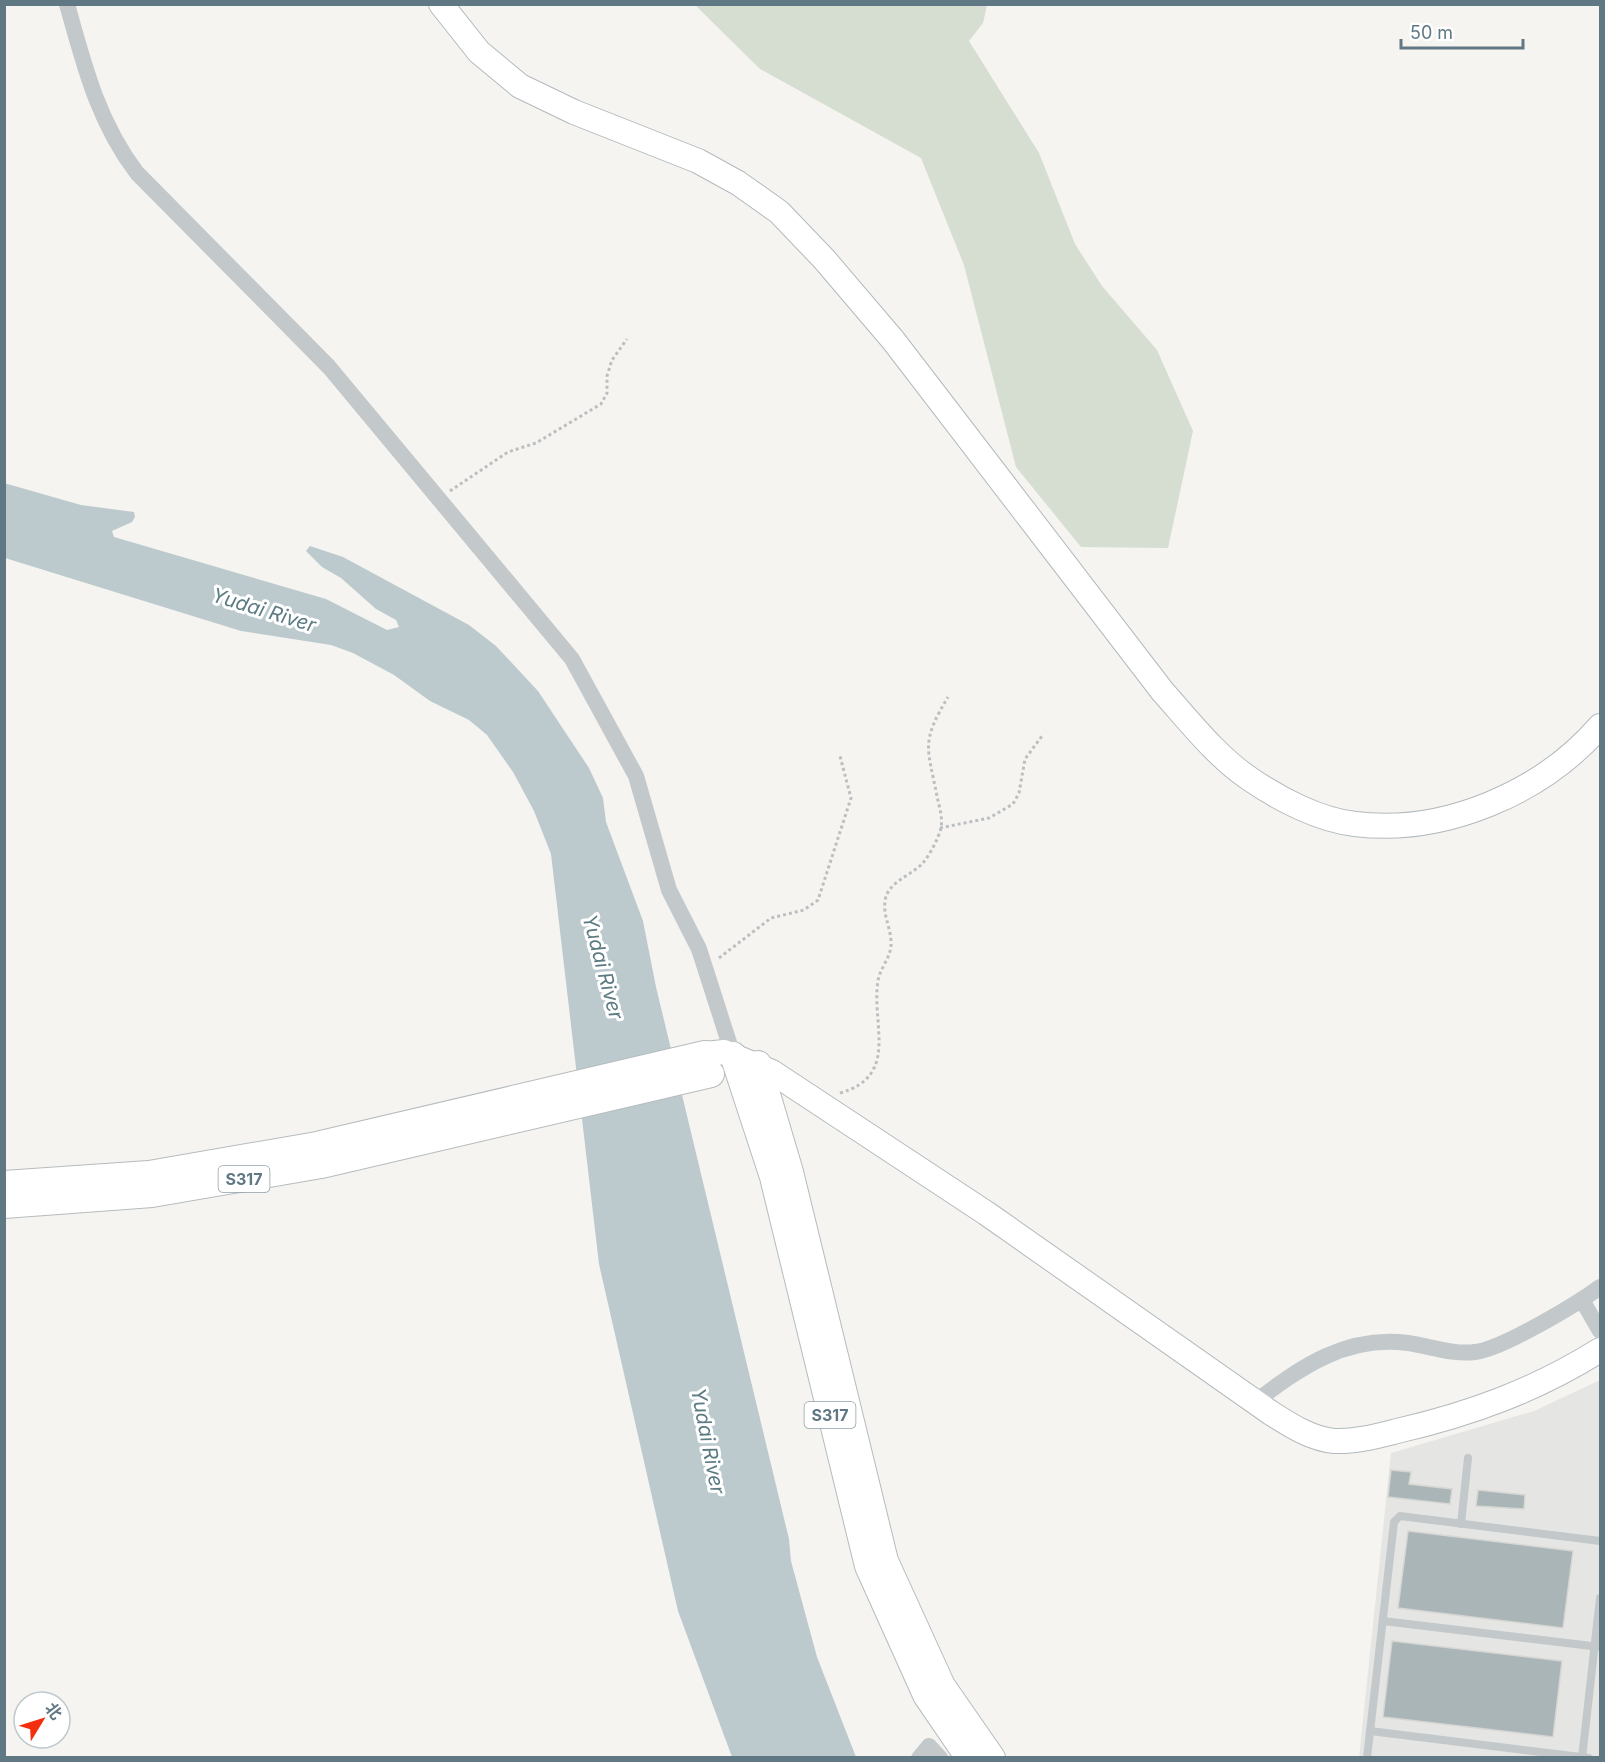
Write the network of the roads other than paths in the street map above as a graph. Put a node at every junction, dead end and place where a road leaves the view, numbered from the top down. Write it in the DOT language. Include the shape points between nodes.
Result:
graph roads {
  1 [pos="67,4"];
  2 [pos="441,4"];
  3 [pos="1600,726"];
  4 [pos="743,1062"];
  5 [pos="708,1064"];
  6 [pos="475,1119"];
  7 [pos="4,1184"];
  8 [pos="4,1204"];
  9 [pos="1600,1287"];
  10 [pos="1582,1300"];
  11 [pos="1600,1331"];
  12 [pos="1600,1350"];
  13 [pos="1255,1402"];
  14 [pos="1468,1458"];
  15 [pos="1461,1524"];
  16 [pos="1600,1541"];
  17 [pos="1600,1598"];
  18 [pos="1383,1621"];
  19 [pos="1598,1647"];
  20 [pos="1370,1731"];
  21 [pos="974,1757"];
  22 [pos="1584,1757"];
  23 [pos="1367,1758"];
  1 -- 4 [label="street" via="95,102 126,158 175,214 329,367 572,659 636,776 669,890 699,949"];
  2 -- 3 [label="street" via="479,52 530,93 698,161 780,212 894,340 1163,692 1231,764 1265,789 1308,810 1353,824 1439,819 1477,808 1527,786 1564,760"];
  4 -- 5 [label="street" via="724,1052"];
  4 -- 13 [label="street" via="817,1100"];
  4 -- 21 [label="main road, S317" via="868,1566 926,1695"];
  5 -- 6 [label="main road, S317"];
  6 -- 7 [label="main road, S317" via="172,1171"];
  6 -- 8 [label="main road, S317" via="321,1165 176,1191 73,1202"];
  9 -- 10 [label="street"];
  10 -- 11 [label="street"];
  10 -- 13 [label="street" via="1519,1334 1475,1352 1385,1341 1350,1346 1299,1369"];
  12 -- 13 [label="street" via="1531,1389 1479,1408 1347,1441 1325,1440"];
  14 -- 15 [label="lane"];
  15 -- 16 [label="lane"];
  15 -- 18 [label="lane" via="1401,1516 1394,1522"];
  17 -- 19 [label="lane"];
  18 -- 19 [label="lane"];
  18 -- 20 [label="lane"];
  19 -- 22 [label="lane"];
  20 -- 22 [label="lane"];
  20 -- 23 [label="lane"];
}
